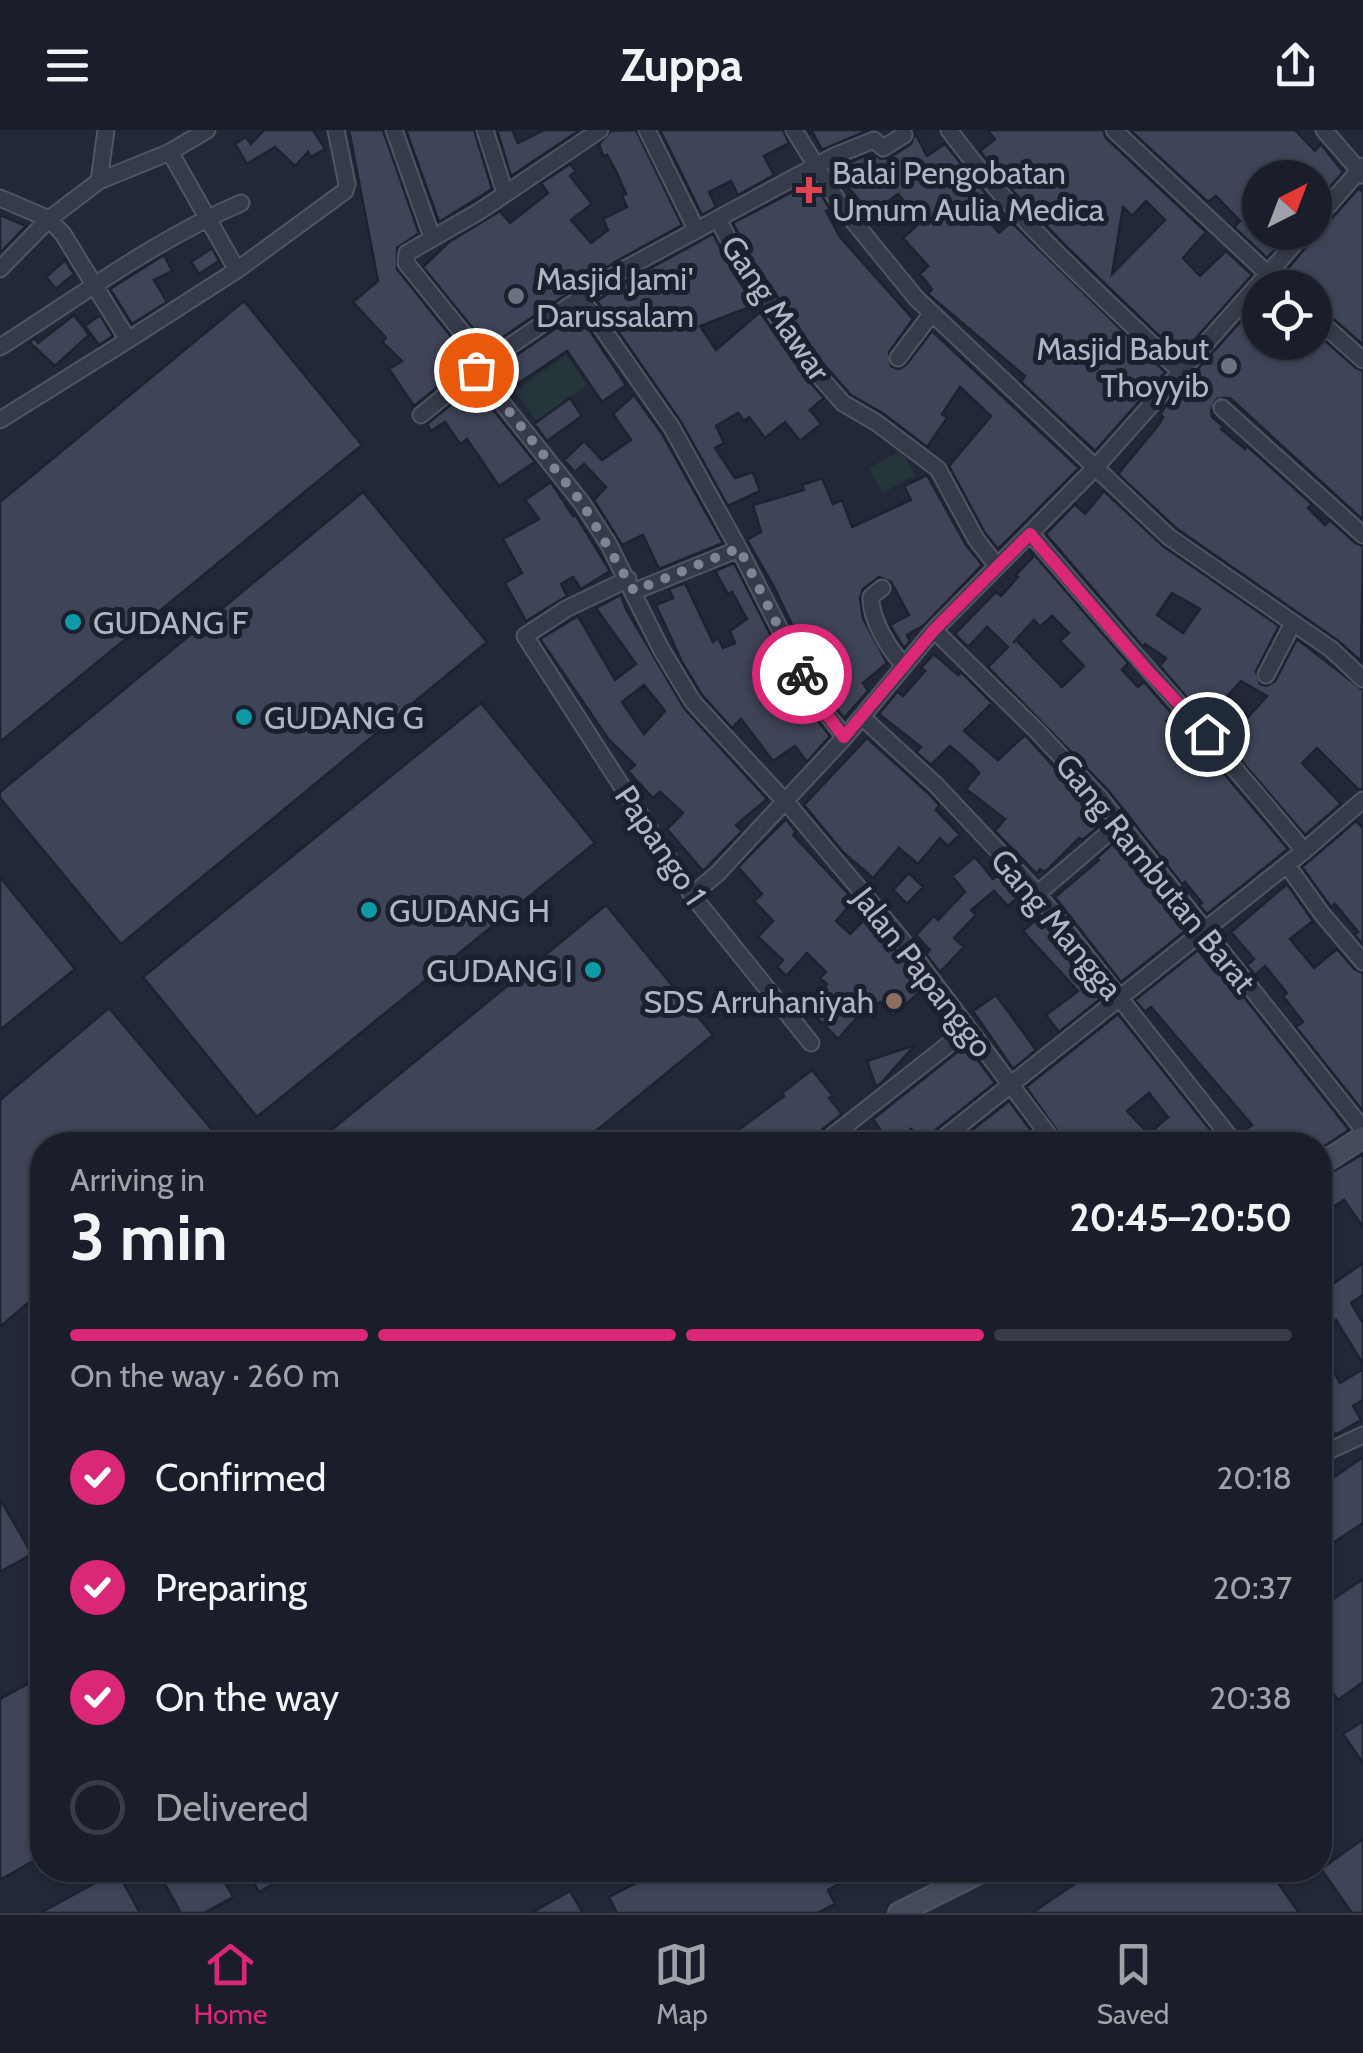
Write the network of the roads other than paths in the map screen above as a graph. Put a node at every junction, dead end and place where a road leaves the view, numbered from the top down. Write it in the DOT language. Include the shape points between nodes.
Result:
graph roads {
  1 [pos="106,130"];
  2 [pos="207,130"];
  3 [pos="336,130"];
  4 [pos="394,130"];
  5 [pos="485,130"];
  6 [pos="600,130"];
  7 [pos="648,130"];
  8 [pos="794,130"];
  9 [pos="949,130"];
  10 [pos="1114,130"];
  11 [pos="1324,130"];
  12 [pos="904,136"];
  13 [pos="170,152"];
  14 [pos="816,166"];
  15 [pos="1361,170"];
  16 [pos="99,181"];
  17 [pos="505,193"];
  18 [pos="0,198"];
  19 [pos="241,202"];
  20 [pos="1332,202"];
  21 [pos="208,217"];
  22 [pos="49,219"];
  23 [pos="718,219"];
  24 [pos="696,229"];
  25 [pos="432,237"];
  26 [pos="1291,250"];
  27 [pos="0,269"];
  28 [pos="237,270"];
  29 [pos="1264,270"];
  30 [pos="1273,270"];
  31 [pos="93,284"];
  32 [pos="580,298"];
  33 [pos="1242,304"];
  34 [pos="932,314"];
  35 [pos="1332,332"];
  36 [pos="128,340"];
  37 [pos="0,347"];
  38 [pos="898,358"];
  39 [pos="1363,360"];
  40 [pos="481,366"];
  41 [pos="1180,371"];
  42 [pos="1222,408"];
  43 [pos="421,415"];
  44 [pos="0,420"];
  45 [pos="1095,468"];
  46 [pos="1030,534"];
  47 [pos="1363,536"];
  48 [pos="739,548"];
  49 [pos="997,566"];
  50 [pos="631,585"];
  51 [pos="882,588"];
  52 [pos="1292,623"];
  53 [pos="934,630"];
  54 [pos="904,665"];
  55 [pos="1266,675"];
  56 [pos="1363,680"];
  57 [pos="862,717"];
  58 [pos="844,737"];
  59 [pos="785,802"];
  60 [pos="1358,805"];
  61 [pos="1120,823"];
  62 [pos="1363,824"];
  63 [pos="1304,852"];
  64 [pos="1287,865"];
  65 [pos="1037,894"];
  66 [pos="692,895"];
  67 [pos="1204,929"];
  68 [pos="1363,962"];
  69 [pos="1120,998"];
  70 [pos="968,1029"];
  71 [pos="812,1043"];
  72 [pos="1008,1084"];
  73 [pos="1363,1129"];
  74 [pos="838,1132"];
  75 [pos="950,1132"];
  76 [pos="1046,1132"];
  77 [pos="1226,1132"];
  78 [pos="1363,1138"];
  79 [pos="1332,1157"];
  80 [pos="1363,1435"];
  81 [pos="1332,1449"];
  82 [pos="961,1882"];
  83 [pos="899,1913"];
  1 -- 16 [label="street"];
  2 -- 13 [label="street"];
  3 -- 28 [label="street" via="345,191"];
  4 -- 25 [label="street"];
  5 -- 17 [label="street"];
  6 -- 17 [label="street"];
  7 -- 24 [label="street"];
  8 -- 14 [label="street"];
  9 -- 41 [label="street" via="1044,244"];
  10 -- 29 [label="street"];
  11 -- 15 [label="street"];
  12 -- 14 [label="street" via="883,148 870,141"];
  13 -- 16 [label="street"];
  13 -- 21 [label="street"];
  14 -- 23 [label="street"];
  14 -- 34 [label="street" via="865,238"];
  15 -- 20 [label="street"];
  16 -- 22 [label="street"];
  17 -- 25 [label="street"];
  18 -- 22 [label="street"];
  19 -- 21 [label="street"];
  21 -- 28 [label="street"];
  21 -- 31 [label="street"];
  22 -- 27 [label="street"];
  22 -- 31 [label="street"];
  23 -- 24 [label="street"];
  23 -- 49 [label="street, Gang Mawar" via="740,264 812,368 844,403 938,470"];
  24 -- 32 [label="street"];
  25 -- 40 [label="street, Jalan Papanggo" via="407,253 406,264"];
  26 -- 30 [label="street"];
  28 -- 36 [label="street"];
  31 -- 36 [label="street"];
  31 -- 37 [label="street"];
  32 -- 40 [label="street"];
  32 -- 48 [label="street" via="672,428"];
  33 -- 41 [label="street"];
  34 -- 38 [label="street"];
  34 -- 45 [label="street"];
  35 -- 39 [label="street"];
  36 -- 44 [label="street"];
  40 -- 43 [label="street"];
  40 -- 50 [label="street, Jalan Papanggo" via="582,503"];
  41 -- 45 [label="street"];
  42 -- 47 [label="street"];
  45 -- 46 [label="street"];
  45 -- 52 [label="street" via="1169,537"];
  46 -- 49 [label="street"];
  46 -- 63 [label="street"];
  48 -- 50 [label="street"];
  48 -- 58 [label="street" via="817,702"];
  49 -- 53 [label="street"];
  50 -- 59 [label="street, Jalan Papanggo" via="694,702"];
  50 -- 66 [label="street, Papango 1" via="566,609 525,636"];
  51 -- 54 [label="street" via="870,604"];
  52 -- 55 [label="street"];
  52 -- 56 [label="street"];
  53 -- 54 [label="street"];
  53 -- 61 [label="street, Gang Rambutan Barat"];
  54 -- 57 [label="street"];
  57 -- 58 [label="street"];
  57 -- 65 [label="street, Gang Mangga"];
  58 -- 59 [label="street"];
  59 -- 66 [label="street"];
  59 -- 70 [label="street, Jalan Papanggo"];
  60 -- 62 [label="street"];
  60 -- 63 [label="street"];
  61 -- 65 [label="street"];
  61 -- 67 [label="street, Gang Rambutan Barat"];
  63 -- 64 [label="street"];
  64 -- 67 [label="street"];
  64 -- 68 [label="street"];
  65 -- 69 [label="street, Gang Mangga"];
  66 -- 71 [label="street, Papango 1"];
  67 -- 69 [label="street"];
  67 -- 73 [label="street, Gang Rambutan Barat"];
  69 -- 72 [label="street"];
  69 -- 77 [label="street, Gang Mangga"];
  70 -- 72 [label="street, Jalan Papanggo"];
  70 -- 74 [label="street"];
  72 -- 75 [label="street"];
  72 -- 76 [label="street, Jalan Papanggo"];
  78 -- 79 [label="street"];
  80 -- 81 [label="street"];
  82 -- 83 [label="street"];
}
